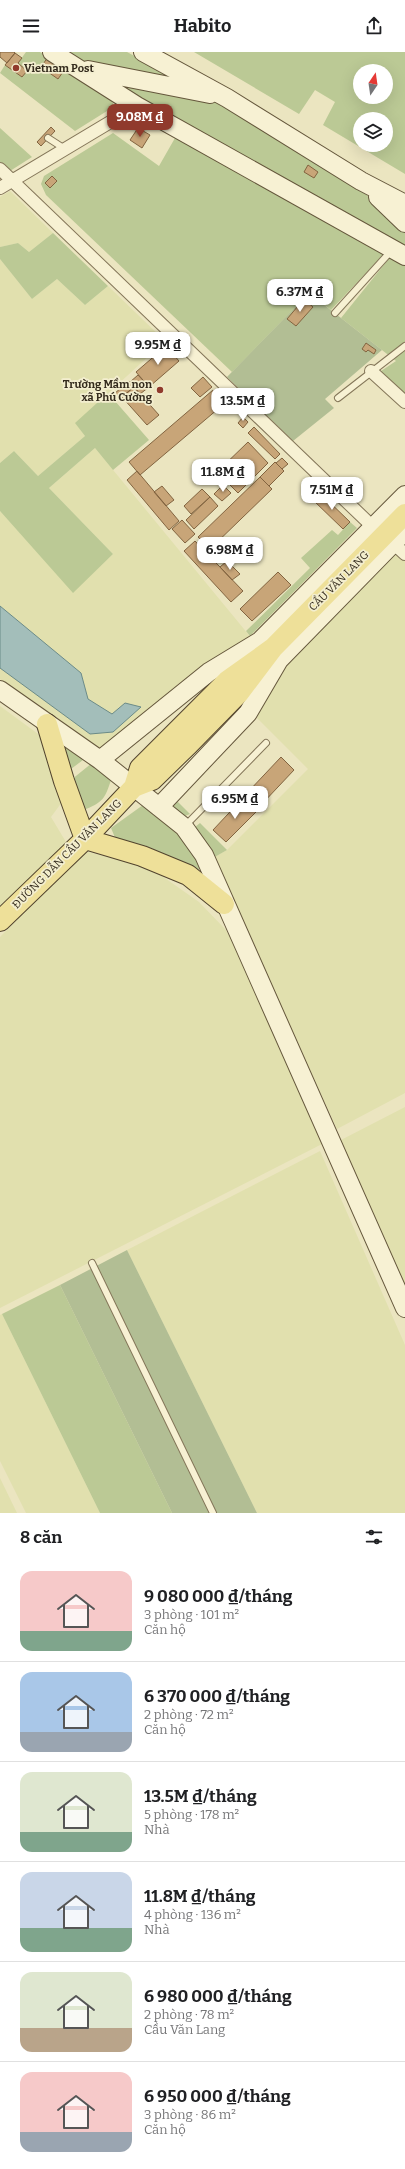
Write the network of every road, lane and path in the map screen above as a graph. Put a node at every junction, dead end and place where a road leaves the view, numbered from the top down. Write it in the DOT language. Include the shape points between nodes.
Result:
graph roads {
  1 [pos="52,52"];
  2 [pos="143,52"];
  3 [pos="76,68"];
  4 [pos="227,98"];
  5 [pos="137,106"];
  6 [pos="48,138"];
  7 [pos="65,149"];
  8 [pos="0,169"];
  9 [pos="12,181"];
  10 [pos="361,181"];
  11 [pos="0,188"];
  12 [pos="405,204"];
  13 [pos="405,223"];
  14 [pos="399,252"];
  15 [pos="335,314"];
  16 [pos="405,346"];
  17 [pos="371,371"];
  18 [pos="338,398"];
  19 [pos="405,402"];
  20 [pos="405,495"];
  21 [pos="405,514"];
  22 [pos="373,527"];
  23 [pos="401,543"];
  24 [pos="273,648"];
  25 [pos="0,690"];
  26 [pos="48,724"];
  27 [pos="266,743"];
  28 [pos="100,760"];
  29 [pos="134,787"];
  30 [pos="159,807"];
  31 [pos="184,827"];
  32 [pos="85,839"];
  33 [pos="224,904"];
  34 [pos="0,922"];
  35 [pos="92,1263"];
  36 [pos="405,1308"];
  37 [pos="213,1513"];
  1 -- 3 [label="main road"];
  2 -- 4 [label="main road"];
  3 -- 4 [label="main road"];
  3 -- 5 [label="main road"];
  4 -- 10 [label="main road"];
  5 -- 7 [label="street"];
  5 -- 14 [label="main road" via="151,118"];
  6 -- 7 [label="lane"];
  7 -- 9 [label="street"];
  8 -- 9 [label="street"];
  9 -- 11 [label="street"];
  9 -- 22 [label="street"];
  10 -- 12 [label="main road"];
  10 -- 13 [label="main road"];
  14 -- 15 [label="lane"];
  16 -- 17 [label="lane"];
  17 -- 18 [label="lane"];
  17 -- 19 [label="street"];
  20 -- 22 [label="main road"];
  21 -- 24 [label="main road, CẦU VĂN LANG"];
  22 -- 28 [label="main road" via="260,641 209,672"];
  23 -- 30 [label="main road" via="279,660 248,713"];
  24 -- 29 [label="main road" via="240,693 189,744 152,780"];
  24 -- 29 [label="main road" via="220,673 133,760"];
  25 -- 26 [label="main road"];
  26 -- 28 [label="main road"];
  26 -- 32 [label="main road" via="64,781"];
  27 -- 31 [label="lane"];
  28 -- 29 [label="main road"];
  29 -- 30 [label="main road"];
  29 -- 32 [label="main road, ĐƯỜNG DẪN CẦU VĂN LANG"];
  30 -- 31 [label="main road"];
  31 -- 33 [label="main road" via="204,855"];
  32 -- 33 [label="main road" via="142,856 188,875"];
  32 -- 34 [label="main road, ĐƯỜNG DẪN CẦU VĂN LANG"];
  33 -- 36 [label="main road" via="332,1140"];
  35 -- 37 [label="lane"];
}
